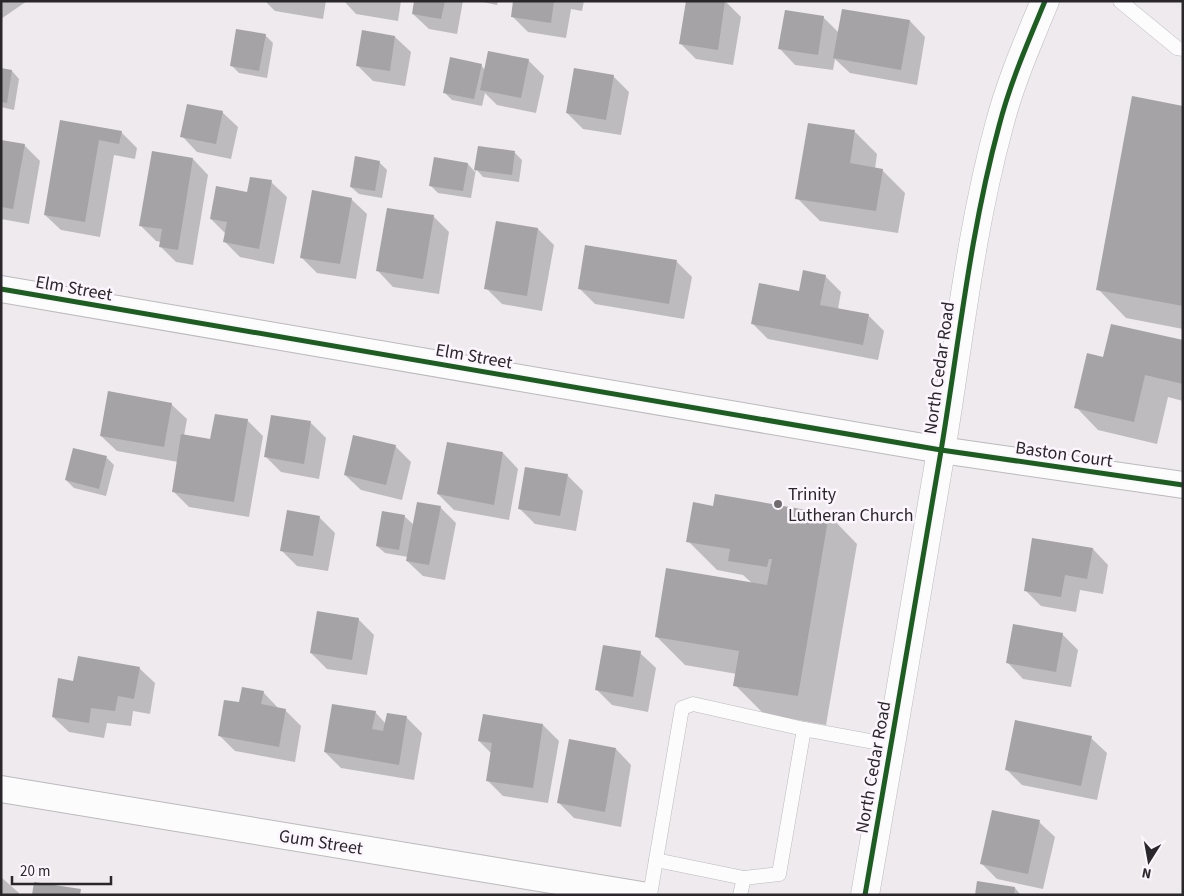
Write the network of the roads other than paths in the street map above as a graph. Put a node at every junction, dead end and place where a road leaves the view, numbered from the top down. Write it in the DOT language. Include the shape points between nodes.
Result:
graph roads {
  1 [pos="1045,1"];
  2 [pos="1120,1"];
  3 [pos="1183,49"];
  4 [pos="1,289"];
  5 [pos="941,450"];
  6 [pos="1183,485"];
  7 [pos="804,729"];
  8 [pos="891,745"];
  9 [pos="1,790"];
  10 [pos="656,860"];
  11 [pos="744,878"];
  12 [pos="642,895"];
  13 [pos="650,895"];
  14 [pos="740,895"];
  15 [pos="865,895"];
  1 -- 5 [label="street, North Cedar Road" via="999,124 981,200"];
  2 -- 3 [label="lane" via="1177,48"];
  4 -- 5 [label="street, Elm Street"];
  5 -- 6 [label="street, Baston Court"];
  5 -- 8 [label="street, North Cedar Road"];
  7 -- 8 [label="lane"];
  7 -- 10 [label="lane" via="694,704 682,708"];
  7 -- 11 [label="lane" via="779,874"];
  8 -- 15 [label="street, North Cedar Road"];
  9 -- 12 [label="street, Gum Street"];
  10 -- 11 [label="lane"];
  10 -- 13 [label="lane"];
  11 -- 14 [label="lane"];
}
